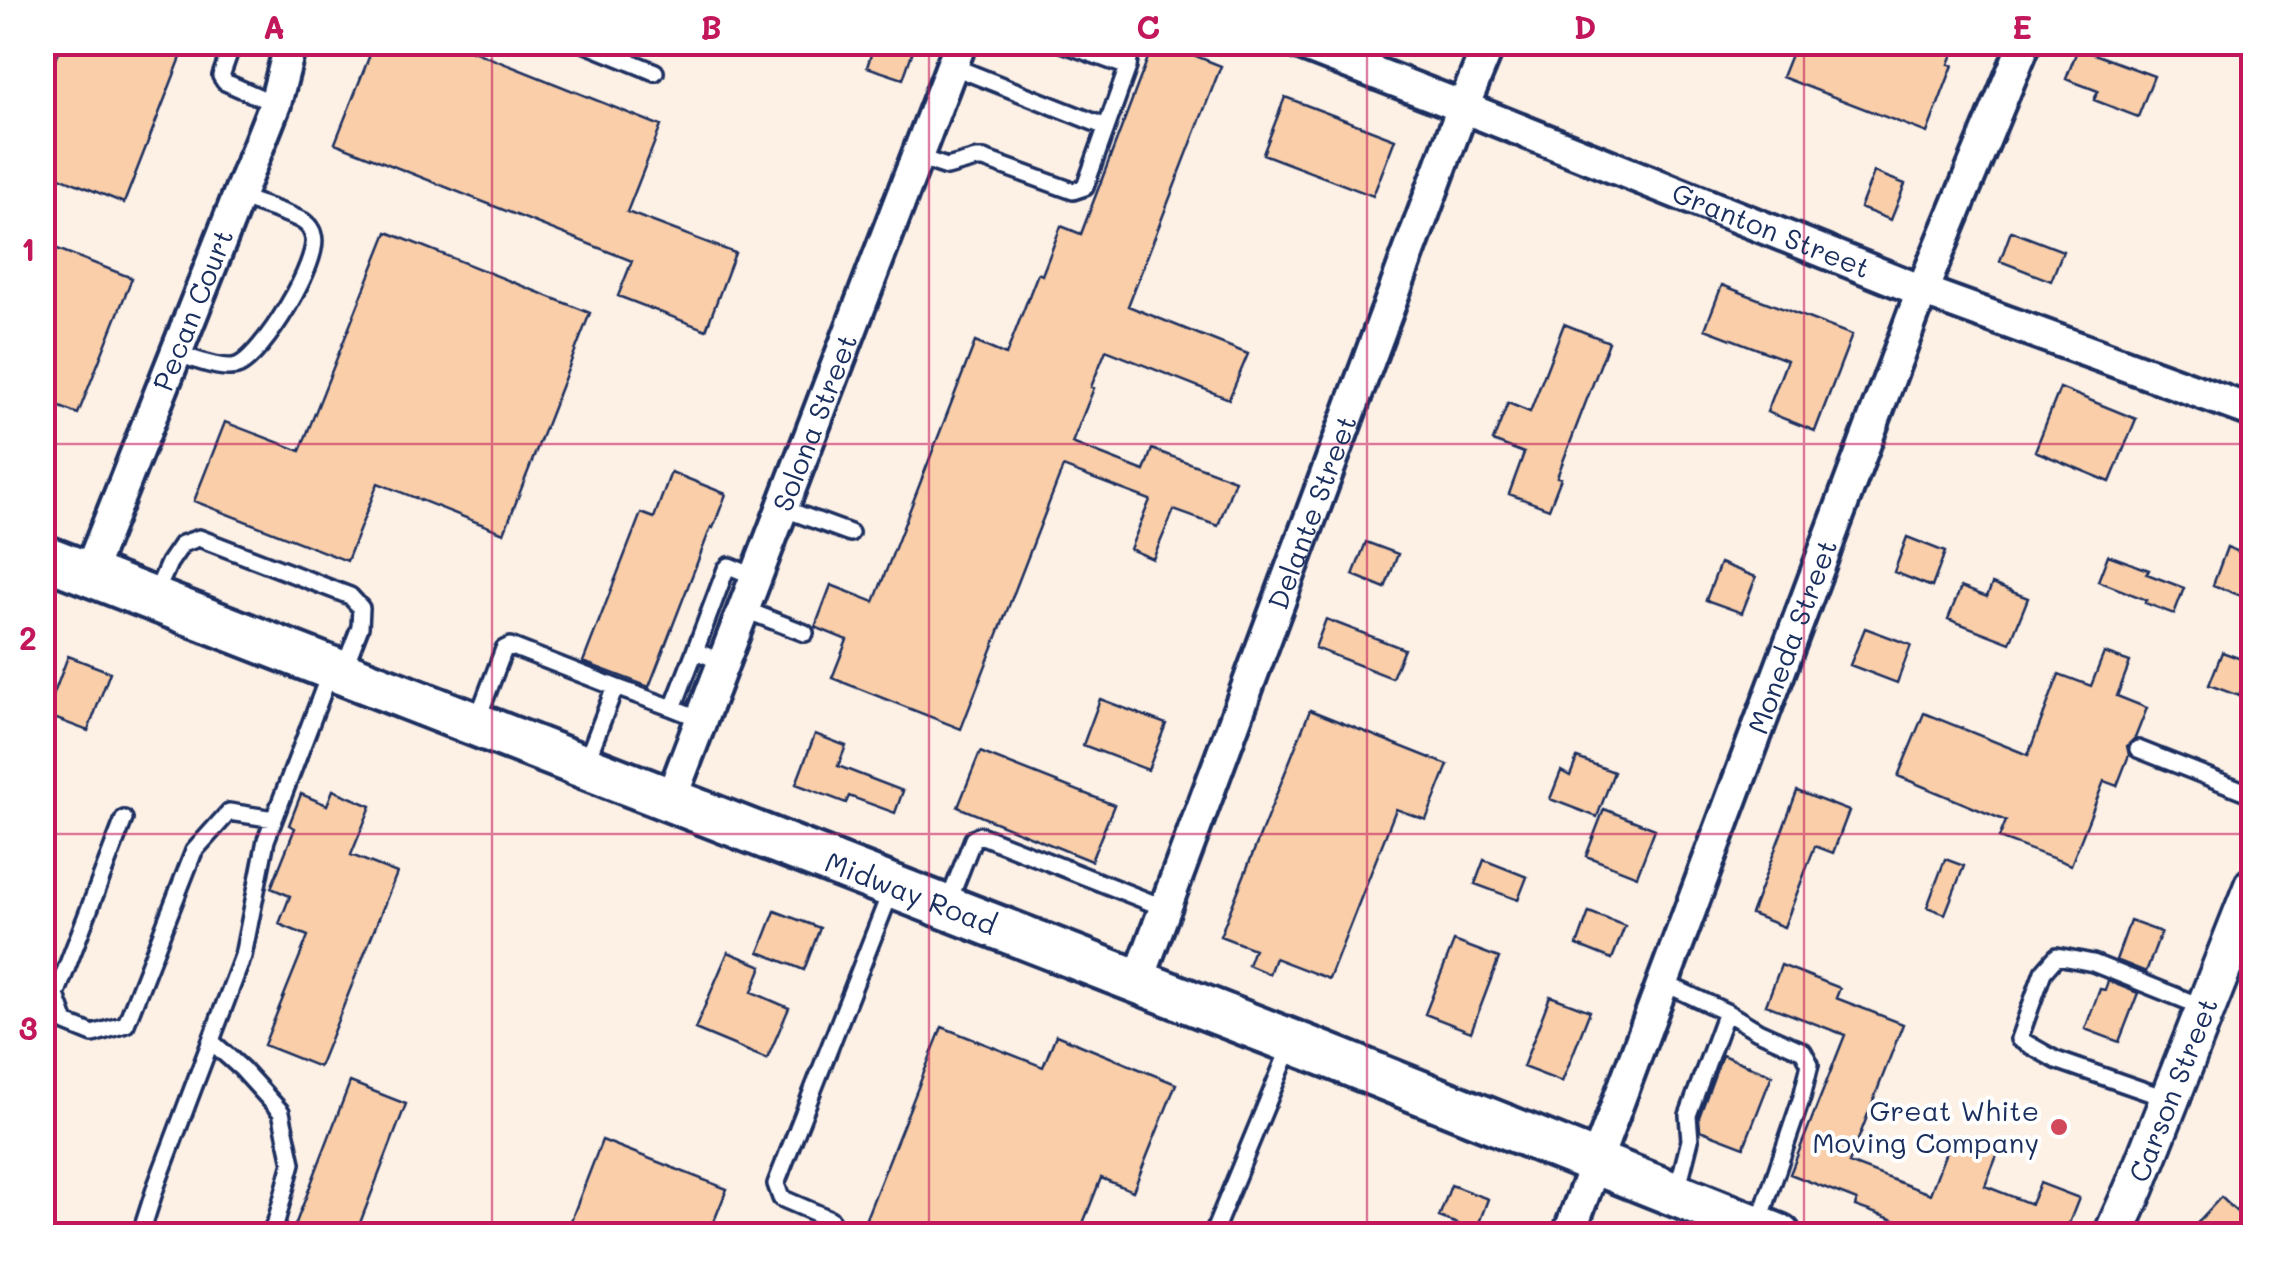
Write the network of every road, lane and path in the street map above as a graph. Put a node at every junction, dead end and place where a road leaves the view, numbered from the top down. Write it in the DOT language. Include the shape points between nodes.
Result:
graph roads {
  1 [pos="233,42"];
  2 [pos="291,42"];
  3 [pos="581,42"];
  4 [pos="1059,42"];
  5 [pos="1131,42"];
  6 [pos="1295,42"];
  7 [pos="1490,42"];
  8 [pos="2024,42"];
  9 [pos="956,54"];
  10 [pos="1128,67"];
  11 [pos="655,72"];
  12 [pos="274,104"];
  13 [pos="1463,107"];
  14 [pos="1106,127"];
  15 [pos="917,157"];
  16 [pos="238,196"];
  17 [pos="1922,291"];
  18 [pos="176,353"];
  19 [pos="2254,412"];
  20 [pos="782,508"];
  21 [pos="850,533"];
  22 [pos="42,556"];
  23 [pos="88,574"];
  24 [pos="756,577"];
  25 [pos="153,601"];
  26 [pos="744,609"];
  27 [pos="805,633"];
  28 [pos="709,657"];
  29 [pos="336,672"];
  30 [pos="615,686"];
  31 [pos="687,714"];
  32 [pos="475,726"];
  33 [pos="2138,750"];
  34 [pos="584,768"];
  35 [pos="2254,795"];
  36 [pos="670,802"];
  37 [pos="124,819"];
  38 [pos="274,819"];
  39 [pos="2254,886"];
  40 [pos="892,887"];
  41 [pos="946,908"];
  42 [pos="1166,908"];
  43 [pos="1138,981"];
  44 [pos="1664,983"];
  45 [pos="2206,1008"];
  46 [pos="1726,1012"];
  47 [pos="212,1042"];
  48 [pos="1292,1042"];
  49 [pos="2170,1100"];
  50 [pos="1597,1161"];
  51 [pos="1677,1194"];
  52 [pos="1768,1231"];
  53 [pos="140,1236"];
  54 [pos="268,1236"];
  55 [pos="837,1236"];
  56 [pos="1212,1236"];
  57 [pos="1568,1236"];
  58 [pos="2114,1236"];
  1 -- 12 [label="lane" via="220,76"];
  2 -- 12 [label="street, Pecan Court"];
  3 -- 11 [label="lane"];
  4 -- 10 [label="lane"];
  5 -- 10 [label="lane"];
  6 -- 13 [label="street, Granton Street"];
  7 -- 13 [label="street, Delante Street"];
  8 -- 17 [label="street, Moneda Street"];
  9 -- 14 [label="lane"];
  9 -- 15 [label="street, Solona Street"];
  10 -- 14 [label="lane"];
  12 -- 16 [label="street, Pecan Court"];
  13 -- 17 [label="street, Granton Street"];
  13 -- 42 [label="street, Delante Street"];
  14 -- 15 [label="lane" via="1085,186 1074,191 984,159 947,167"];
  15 -- 20 [label="street, Solona Street"];
  16 -- 18 [label="street, Pecan Court"];
  16 -- 18 [label="lane" via="304,222 314,236 313,256 277,326 249,358 234,367"];
  17 -- 19 [label="street, Granton Street"];
  17 -- 44 [label="street, Moneda Street"];
  18 -- 23 [label="street, Pecan Court"];
  20 -- 21 [label="lane"];
  20 -- 24 [label="street, Solona Street"];
  22 -- 23 [label="main road, Midway Road"];
  23 -- 25 [label="main road, Midway Road"];
  24 -- 26 [label="street, Solona Street"];
  24 -- 28 [label="lane" via="726,569"];
  25 -- 29 [label="main road, Midway Road"];
  25 -- 29 [label="lane" via="182,544 199,538 350,596 361,608 360,627"];
  26 -- 27 [label="lane"];
  26 -- 28 [label="street, Solona Street"];
  28 -- 31 [label="street, Solona Street"];
  29 -- 32 [label="main road, Midway Road"];
  29 -- 38 [label="lane"];
  30 -- 31 [label="lane"];
  30 -- 32 [label="lane" via="510,646"];
  30 -- 34 [label="lane"];
  31 -- 36 [label="street, Solona Street"];
  32 -- 34 [label="main road, Midway Road"];
  33 -- 35 [label="lane"];
  34 -- 36 [label="main road, Midway Road"];
  36 -- 40 [label="main road, Midway Road"];
  37 -- 38 [label="lane" via="56,995 66,1023 93,1034 126,1024 194,851 229,812"];
  38 -- 47 [label="lane" via="243,956"];
  39 -- 45 [label="street, Carson Street"];
  40 -- 41 [label="main road, Midway Road"];
  40 -- 55 [label="lane" via="776,1184 781,1198 830,1219"];
  41 -- 42 [label="lane" via="980,834"];
  41 -- 43 [label="main road, Midway Road"];
  42 -- 43 [label="street, Delante Street"];
  43 -- 48 [label="main road, Midway Road"];
  44 -- 46 [label="lane"];
  44 -- 50 [label="street, Moneda Street"];
  45 -- 49 [label="street, Carson Street"];
  45 -- 49 [label="lane" via="2092,962 2057,956 2042,972 2019,1040"];
  46 -- 51 [label="lane" via="1688,1115 1690,1140"];
  46 -- 52 [label="lane" via="1803,1051 1810,1064"];
  47 -- 53 [label="lane"];
  47 -- 54 [label="lane" via="281,1112 292,1163"];
  48 -- 50 [label="main road, Midway Road"];
  48 -- 56 [label="lane"];
  49 -- 58 [label="street, Carson Street"];
  50 -- 51 [label="main road, Midway Road"];
  50 -- 57 [label="street, Moneda Street"];
  51 -- 52 [label="main road, Midway Road"];
}
